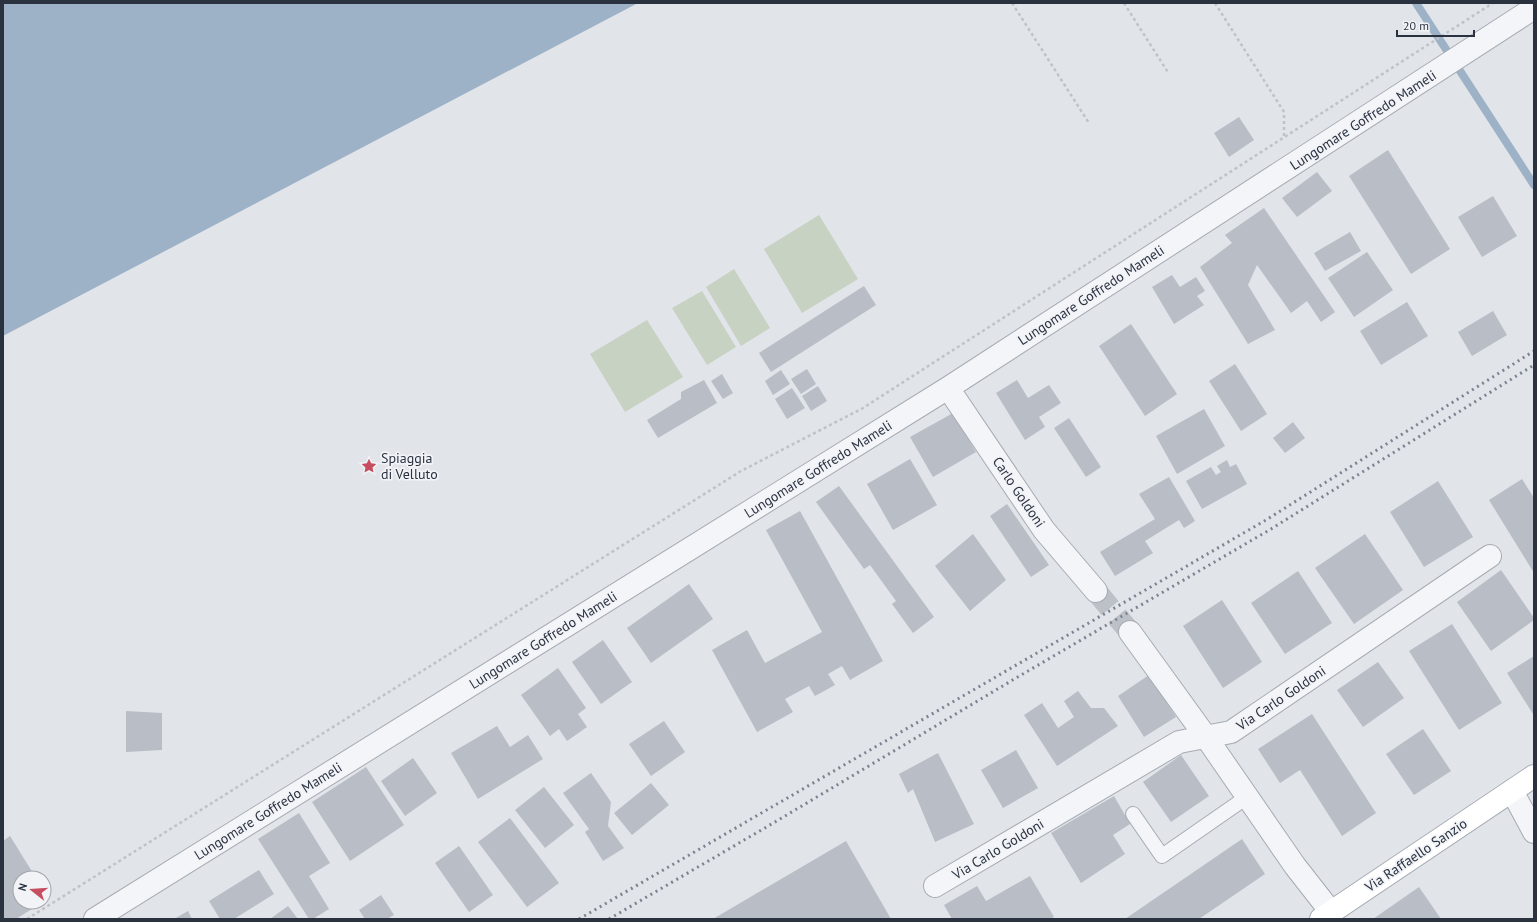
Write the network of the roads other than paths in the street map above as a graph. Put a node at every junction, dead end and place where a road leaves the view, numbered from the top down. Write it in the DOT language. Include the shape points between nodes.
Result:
graph roads {
  1 [pos="1534,8"];
  2 [pos="948,388"];
  3 [pos="1490,556"];
  4 [pos="1096,591"];
  5 [pos="1130,632"];
  6 [pos="1206,737"];
  7 [pos="1534,776"];
  8 [pos="1512,791"];
  9 [pos="1247,797"];
  10 [pos="1133,814"];
  11 [pos="1534,832"];
  12 [pos="935,886"];
  13 [pos="1326,916"];
  14 [pos="95,919"];
  1 -- 2 [label="street, Lungomare Goffredo Mameli"];
  2 -- 4 [label="street, Carlo Goldoni" via="1044,530"];
  2 -- 14 [label="street, Lungomare Goffredo Mameli"];
  3 -- 6 [label="street, Via Carlo Goldoni" via="1231,732"];
  5 -- 6 [label="street"];
  6 -- 9 [label="street"];
  6 -- 12 [label="street, Via Carlo Goldoni" via="1179,742"];
  7 -- 8 [label="main road, Via Raffaello Sanzio"];
  8 -- 11 [label="street"];
  8 -- 13 [label="main road, Via Raffaello Sanzio"];
  9 -- 10 [label="lane" via="1162,856"];
  9 -- 13 [label="street"];
}
